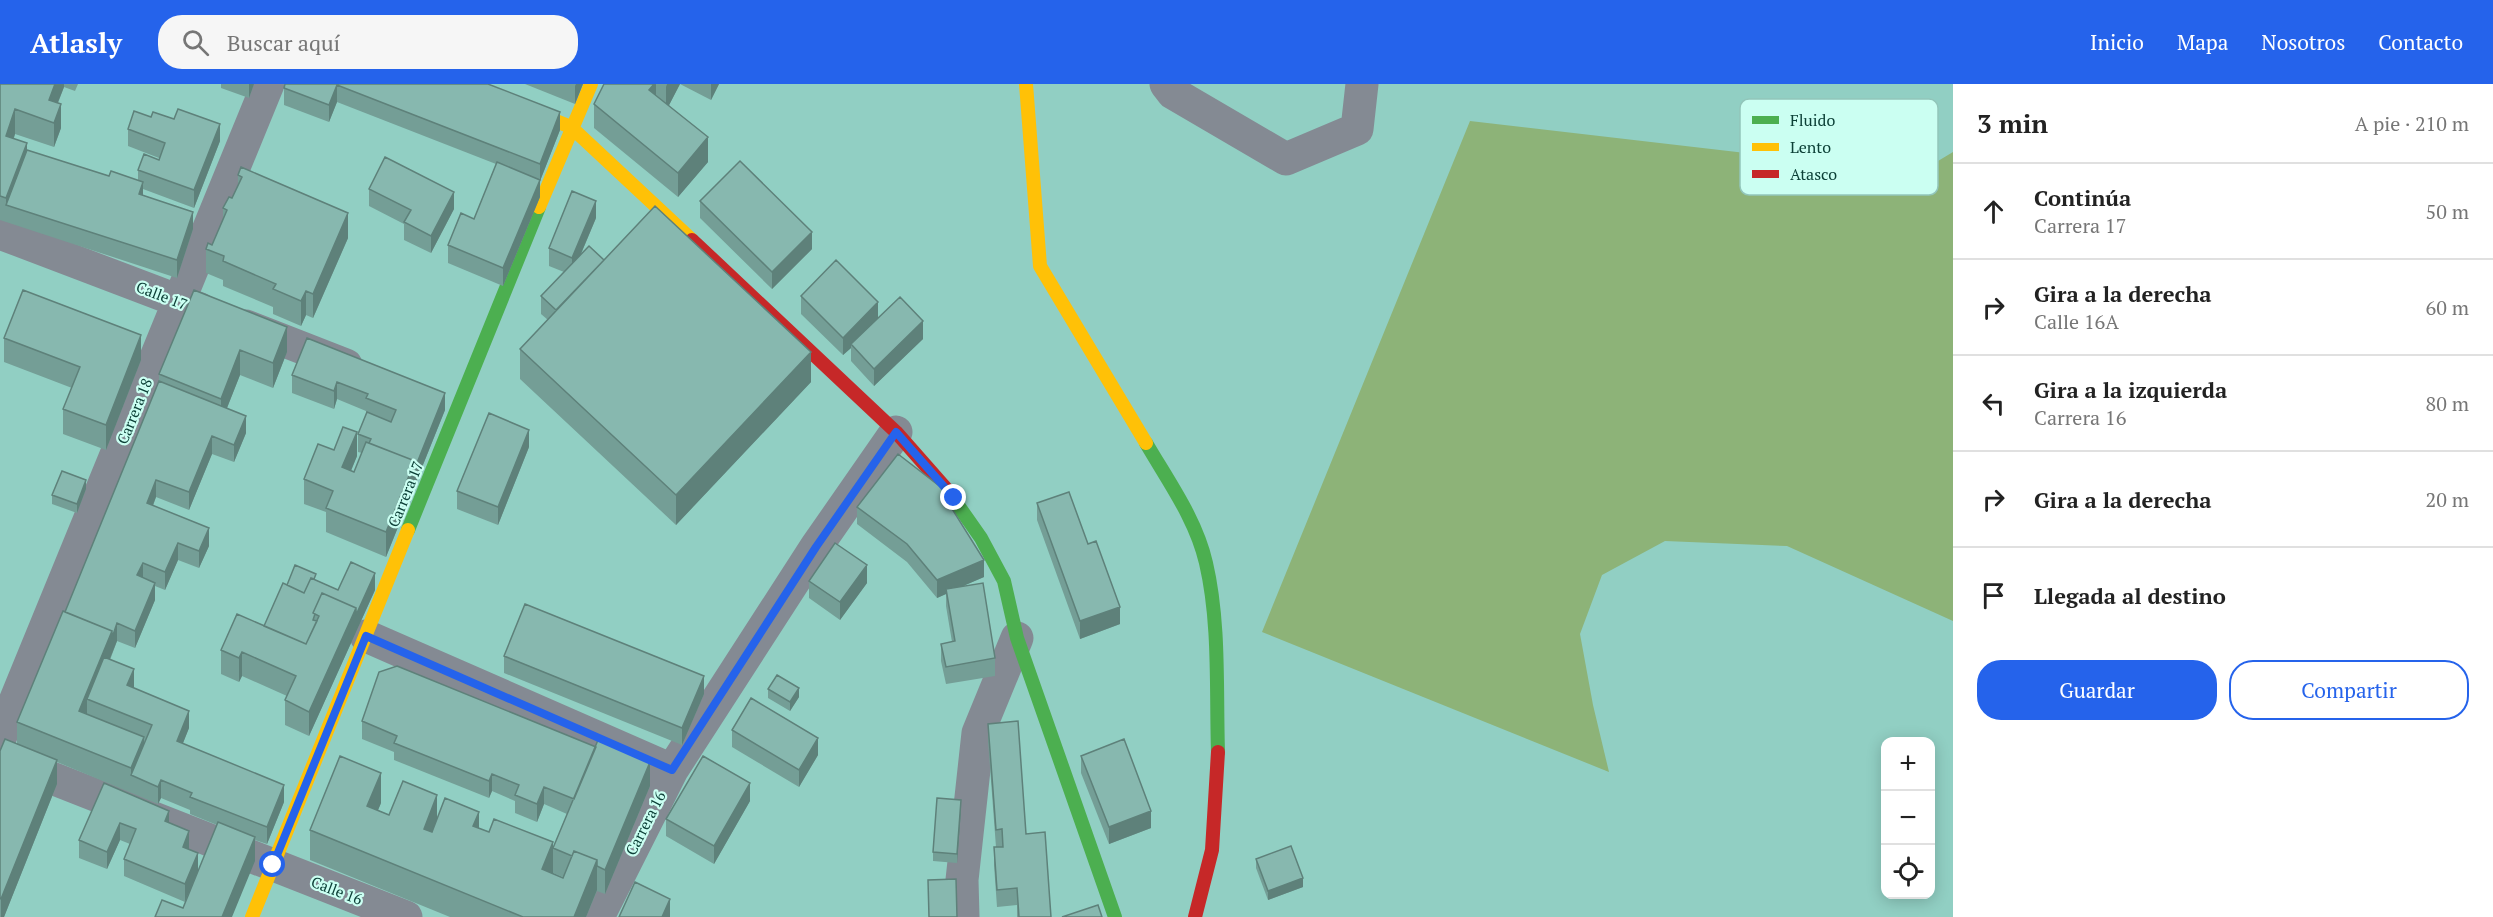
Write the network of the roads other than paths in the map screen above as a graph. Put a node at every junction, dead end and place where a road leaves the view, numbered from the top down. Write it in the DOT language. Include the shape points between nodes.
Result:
graph roads {
  1 [pos="268,84"];
  2 [pos="463,84"];
  3 [pos="591,84"];
  4 [pos="1026,84"];
  5 [pos="1166,84"];
  6 [pos="1362,84"];
  7 [pos="571,127"];
  8 [pos="0,233"];
  9 [pos="179,301"];
  10 [pos="380,377"];
  11 [pos="424,394"];
  12 [pos="458,407"];
  13 [pos="896,432"];
  14 [pos="366,636"];
  15 [pos="1017,638"];
  16 [pos="0,738"];
  17 [pos="0,757"];
  18 [pos="672,770"];
  19 [pos="273,865"];
  20 [pos="252,917"];
  21 [pos="406,917"];
  22 [pos="598,917"];
  23 [pos="963,917"];
  24 [pos="1115,917"];
  25 [pos="1195,917"];
  1 -- 9 [label="street, Carrera 18"];
  2 -- 7 [label="street"];
  3 -- 7 [label="street, Carrera 17"];
  4 -- 25 [label="street" via="1040,266 1186,510 1206,562 1214,627 1218,765 1212,850"];
  5 -- 6 [label="street" via="1173,93 1286,159 1358,129"];
  7 -- 12 [label="street, Carrera 17"];
  7 -- 13 [label="street"];
  8 -- 9 [label="street, Calle 17"];
  9 -- 10 [label="street, Calle 17"];
  9 -- 16 [label="street, Carrera 18"];
  11 -- 12 [label="street"];
  12 -- 14 [label="street, Carrera 17"];
  13 -- 15 [label="street" via="954,498 981,538 1004,581"];
  13 -- 18 [label="street, Carrera 16" via="816,547"];
  14 -- 18 [label="street"];
  14 -- 19 [label="street, Carrera 17"];
  15 -- 23 [label="street" via="978,733 962,880"];
  15 -- 24 [label="street"];
  17 -- 19 [label="street, Calle 16"];
  18 -- 22 [label="street, Carrera 16"];
  19 -- 20 [label="street, Carrera 17"];
  19 -- 21 [label="street, Calle 16"];
}
